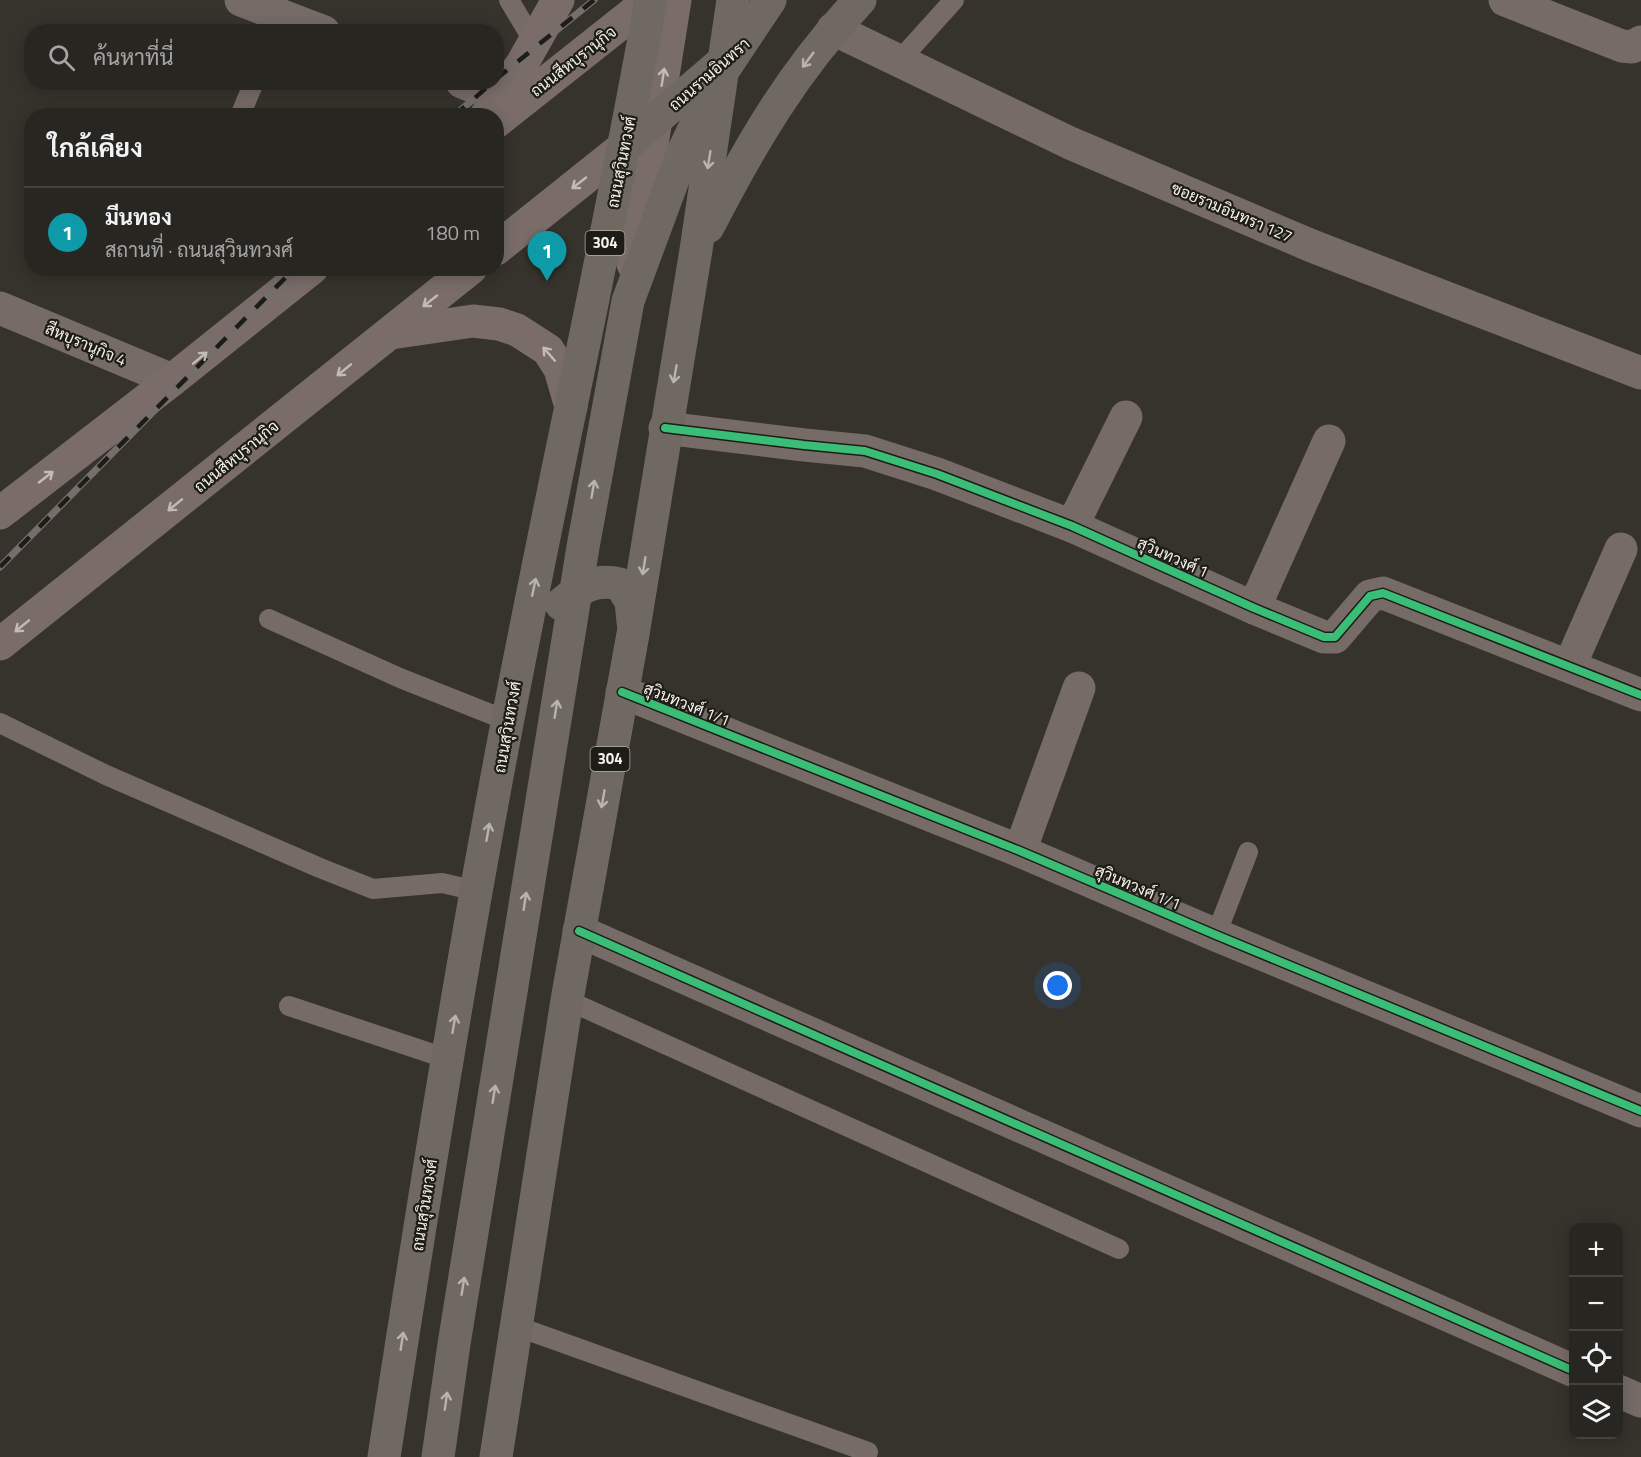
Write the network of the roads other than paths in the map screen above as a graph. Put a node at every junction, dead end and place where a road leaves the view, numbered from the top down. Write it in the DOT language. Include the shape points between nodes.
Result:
graph roads {
  1 [pos="241,0"];
  2 [pos="508,0"];
  3 [pos="558,0"];
  4 [pos="650,0"];
  5 [pos="675,0"];
  6 [pos="733,0"];
  7 [pos="770,0"];
  8 [pos="792,0"];
  9 [pos="860,0"];
  10 [pos="954,0"];
  11 [pos="1505,0"];
  12 [pos="277,24"];
  13 [pos="832,29"];
  14 [pos="534,42"];
  15 [pos="1641,42"];
  16 [pos="724,61"];
  17 [pos="899,61"];
  18 [pos="251,90"];
  19 [pos="471,90"];
  20 [pos="243,108"];
  21 [pos="491,108"];
  22 [pos="496,108"];
  23 [pos="498,108"];
  24 [pos="625,146"];
  25 [pos="504,243"];
  26 [pos="696,250"];
  27 [pos="302,276"];
  28 [pos="461,276"];
  29 [pos="628,301"];
  30 [pos="0,308"];
  31 [pos="683,325"];
  32 [pos="389,334"];
  33 [pos="585,339"];
  34 [pos="1641,373"];
  35 [pos="172,380"];
  36 [pos="571,407"];
  37 [pos="1126,417"];
  38 [pos="665,428"];
  39 [pos="1329,441"];
  40 [pos="0,513"];
  41 [pos="1072,526"];
  42 [pos="1621,549"];
  43 [pos="1254,608"];
  44 [pos="269,619"];
  45 [pos="633,634"];
  46 [pos="0,644"];
  47 [pos="522,644"];
  48 [pos="1570,665"];
  49 [pos="1078,688"];
  50 [pos="622,692"];
  51 [pos="1641,695"];
  52 [pos="508,721"];
  53 [pos="0,723"];
  54 [pos="1020,851"];
  55 [pos="1248,852"];
  56 [pos="477,891"];
  57 [pos="579,931"];
  58 [pos="1216,935"];
  59 [pos="567,1000"];
  60 [pos="289,1006"];
  61 [pos="448,1059"];
  62 [pos="1641,1111"];
  63 [pos="1119,1249"];
  64 [pos="516,1326"];
  65 [pos="1569,1369"];
  66 [pos="1623,1393"];
  67 [pos="1641,1401"];
  68 [pos="868,1452"];
  69 [pos="384,1457"];
  70 [pos="438,1457"];
  71 [pos="496,1457"];
  1 -- 12 [label="street"];
  2 -- 14 [label="lane"];
  3 -- 14 [label="main road"];
  4 -- 23 [label="main road, ถนนสีหบุรานุกิจ"];
  4 -- 24 [label="highway, ถนนสุวินทวงศ์ / 304"];
  29 -- 5 [label="main road, one-way"];
  6 -- 16 [label="highway, 304"];
  7 -- 29 [label="highway" via="720,75 684,150"];
  8 -- 16 [label="highway, ถนนรามอินทรา"];
  9 -- 13 [label="highway"];
  10 -- 17 [label="lane"];
  11 -- 15 [label="street" via="1622,46 1632,47"];
  13 -- 17 [label="street, ซอยรามอินทรา 127"];
  13 -- 26 [label="highway, one-way" via="761,129"];
  14 -- 22 [label="main road"];
  16 -- 24 [label="highway, ถนนรามอินทรา"];
  16 -- 26 [label="highway, 304, one-way"];
  17 -- 34 [label="street, ซอยรามอินทรา 127" via="1070,143 1312,246"];
  18 -- 20 [label="lane"];
  19 -- 21 [label="street"];
  24 -- 25 [label="main road, one-way"];
  24 -- 33 [label="highway, ถนนสุวินทวงศ์ / 304"];
  26 -- 31 [label="highway, 304"];
  35 -- 27 [label="main road, one-way"];
  28 -- 32 [label="main road, ถนนสีหบุรานุกิจ, one-way"];
  70 -- 29 [label="highway, one-way" via="583,547"];
  30 -- 35 [label="street, สีหบุรานุกิจ 4"];
  31 -- 33 [label="highway" via="682,300 676,288 668,279 643,277 619,291"];
  31 -- 38 [label="highway, 304, one-way"];
  36 -- 32 [label="main road, one-way" via="560,369 548,350 516,330 473,321"];
  32 -- 46 [label="main road, ถนนสีหบุรานุกิจ, one-way"];
  33 -- 36 [label="highway, ถนนสุวินทวงศ์ / 304"];
  40 -- 35 [label="main road, one-way"];
  47 -- 36 [label="highway, ถนนสุวินทวงศ์ / 304, one-way"];
  37 -- 41 [label="street"];
  38 -- 41 [label="street, สุวินทวงศ์ 1" via="865,451"];
  38 -- 45 [label="highway, 304, one-way"];
  39 -- 43 [label="street"];
  41 -- 43 [label="street, สุวินทวงศ์ 1"];
  42 -- 48 [label="street"];
  43 -- 48 [label="street, สุวินทวงศ์ 1" via="1324,637 1335,637 1370,596 1383,593"];
  44 -- 52 [label="lane"];
  45 -- 47 [label="highway" via="628,594 620,584 595,582 556,608"];
  45 -- 50 [label="highway, 304"];
  47 -- 52 [label="highway, ถนนสุวินทวงศ์ / 304"];
  48 -- 51 [label="street, สุวินทวงศ์ 1"];
  49 -- 54 [label="street"];
  50 -- 54 [label="street, สุวินทวงศ์ 1/1"];
  50 -- 57 [label="highway, 304, one-way"];
  56 -- 52 [label="highway, ถนนสุวินทวงศ์ / 304, one-way"];
  53 -- 56 [label="lane" via="106,775 373,889 442,883"];
  54 -- 58 [label="street, สุวินทวงศ์ 1/1"];
  55 -- 58 [label="lane"];
  61 -- 56 [label="highway, ถนนสุวินทวงศ์ / 304, one-way"];
  57 -- 59 [label="highway, 304"];
  57 -- 65 [label="street"];
  58 -- 62 [label="street, สุวินทวงศ์ 1/1"];
  59 -- 63 [label="lane"];
  59 -- 64 [label="highway, 304"];
  60 -- 61 [label="lane"];
  69 -- 61 [label="highway, ถนนสุวินทวงศ์ / 304, one-way"];
  64 -- 68 [label="lane"];
  64 -- 71 [label="highway, 304"];
  66 -- 67 [label="street"];
}
